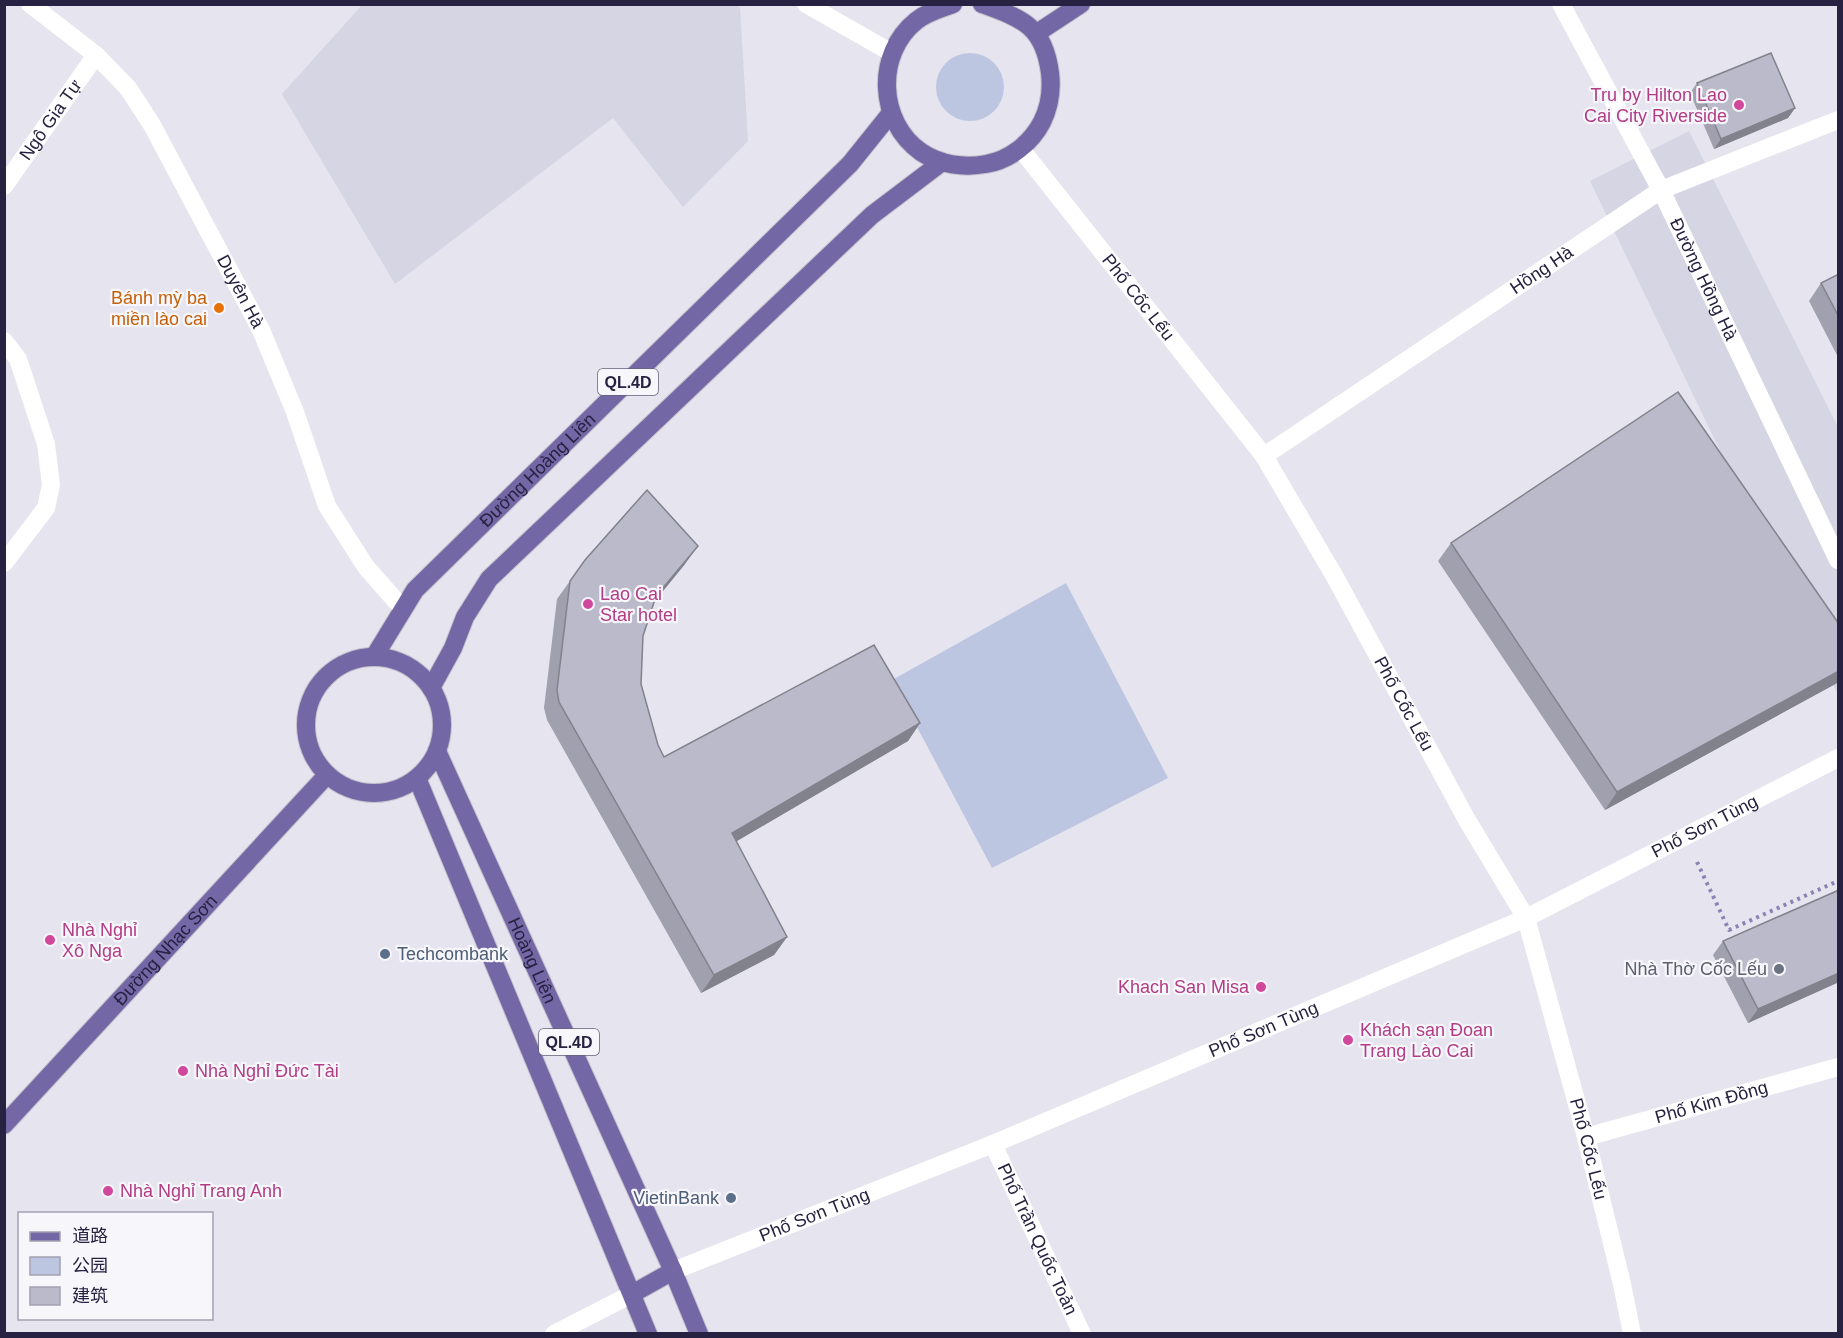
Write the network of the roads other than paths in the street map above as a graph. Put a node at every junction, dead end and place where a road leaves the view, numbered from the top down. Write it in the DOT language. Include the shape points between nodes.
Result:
graph roads {
  1 [pos="30,4"];
  2 [pos="806,4"];
  3 [pos="953,4"];
  4 [pos="982,4"];
  5 [pos="1081,4"];
  6 [pos="1561,4"];
  7 [pos="932,8"];
  8 [pos="1037,33"];
  9 [pos="892,53"];
  10 [pos="96,55"];
  11 [pos="891,113"];
  12 [pos="1839,120"];
  13 [pos="1021,149"];
  14 [pos="942,162"];
  15 [pos="4,186"];
  16 [pos="1660,190"];
  17 [pos="4,341"];
  18 [pos="1264,456"];
  19 [pos="1839,560"];
  20 [pos="4,563"];
  21 [pos="404,609"];
  22 [pos="374,657"];
  23 [pos="431,688"];
  24 [pos="437,751"];
  25 [pos="1839,758"];
  26 [pos="327,775"];
  27 [pos="417,778"];
  28 [pos="1526,918"];
  29 [pos="1839,1067"];
  30 [pos="4,1125"];
  31 [pos="1586,1137"];
  32 [pos="993,1144"];
  33 [pos="673,1271"];
  34 [pos="632,1294"];
  35 [pos="554,1334"];
  36 [pos="648,1334"];
  37 [pos="699,1334"];
  38 [pos="1082,1334"];
  39 [pos="1632,1334"];
  1 -- 10 [label="street, Duyên Hà"];
  2 -- 9 [label="street"];
  3 -- 7 [label="main road"];
  4 -- 8 [label="main road" via="1012,15"];
  5 -- 8 [label="main road"];
  6 -- 16 [label="street, Đường Hồng Hà"];
  7 -- 9 [label="main road" via="902,36"];
  8 -- 13 [label="main road" via="1048,63 1049,104 1034,136"];
  9 -- 11 [label="main road" via="887,73"];
  10 -- 15 [label="street, Ngô Gia Tự"];
  10 -- 21 [label="street, Duyên Hà" via="128,88 152,125 261,330 295,412 327,506 366,567"];
  11 -- 14 [label="main road" via="920,152"];
  11 -- 21 [label="main road, Đường Hoàng Liên / QL.4D" via="850,164 415,590"];
  12 -- 16 [label="street, Hồng Hà"];
  13 -- 14 [label="main road" via="996,162 969,167"];
  13 -- 18 [label="street, Phố Cốc Lếu"];
  14 -- 23 [label="main road, QL.4D" via="872,215 489,579 465,617"];
  16 -- 18 [label="street, Hồng Hà"];
  16 -- 19 [label="street, Đường Hồng Hà"];
  17 -- 20 [label="street" via="18,359 46,444 51,485 46,508"];
  18 -- 28 [label="street, Phố Cốc Lếu"];
  21 -- 22 [label="main road, Đường Hoàng Liên / QL.4D"];
  22 -- 23 [label="main road" via="406,665"];
  22 -- 26 [label="main road" via="350,660 330,672 315,690 306,711 306,735 313,757"];
  23 -- 24 [label="main road" via="442,719"];
  24 -- 27 [label="main road"];
  24 -- 33 [label="main road, Hoàng Liên / QL.4D"];
  25 -- 28 [label="street, Phố Sơn Tùng"];
  26 -- 27 [label="main road" via="343,786 381,793"];
  26 -- 30 [label="main road, Đường Nhạc Sơn"];
  27 -- 34 [label="main road, Hoàng Liên / QL.4D"];
  28 -- 31 [label="street, Phố Cốc Lếu"];
  28 -- 32 [label="street, Phố Sơn Tùng"];
  29 -- 31 [label="street, Phố Kim Đồng"];
  31 -- 39 [label="street, Phố Cốc Lếu"];
  32 -- 33 [label="street, Phố Sơn Tùng"];
  32 -- 38 [label="street, Phố Trần Quốc Toản"];
  33 -- 34 [label="main road"];
  33 -- 37 [label="main road, Hoàng Liên / QL.4D"];
  34 -- 35 [label="street"];
  34 -- 36 [label="main road, Hoàng Liên / QL.4D"];
}
